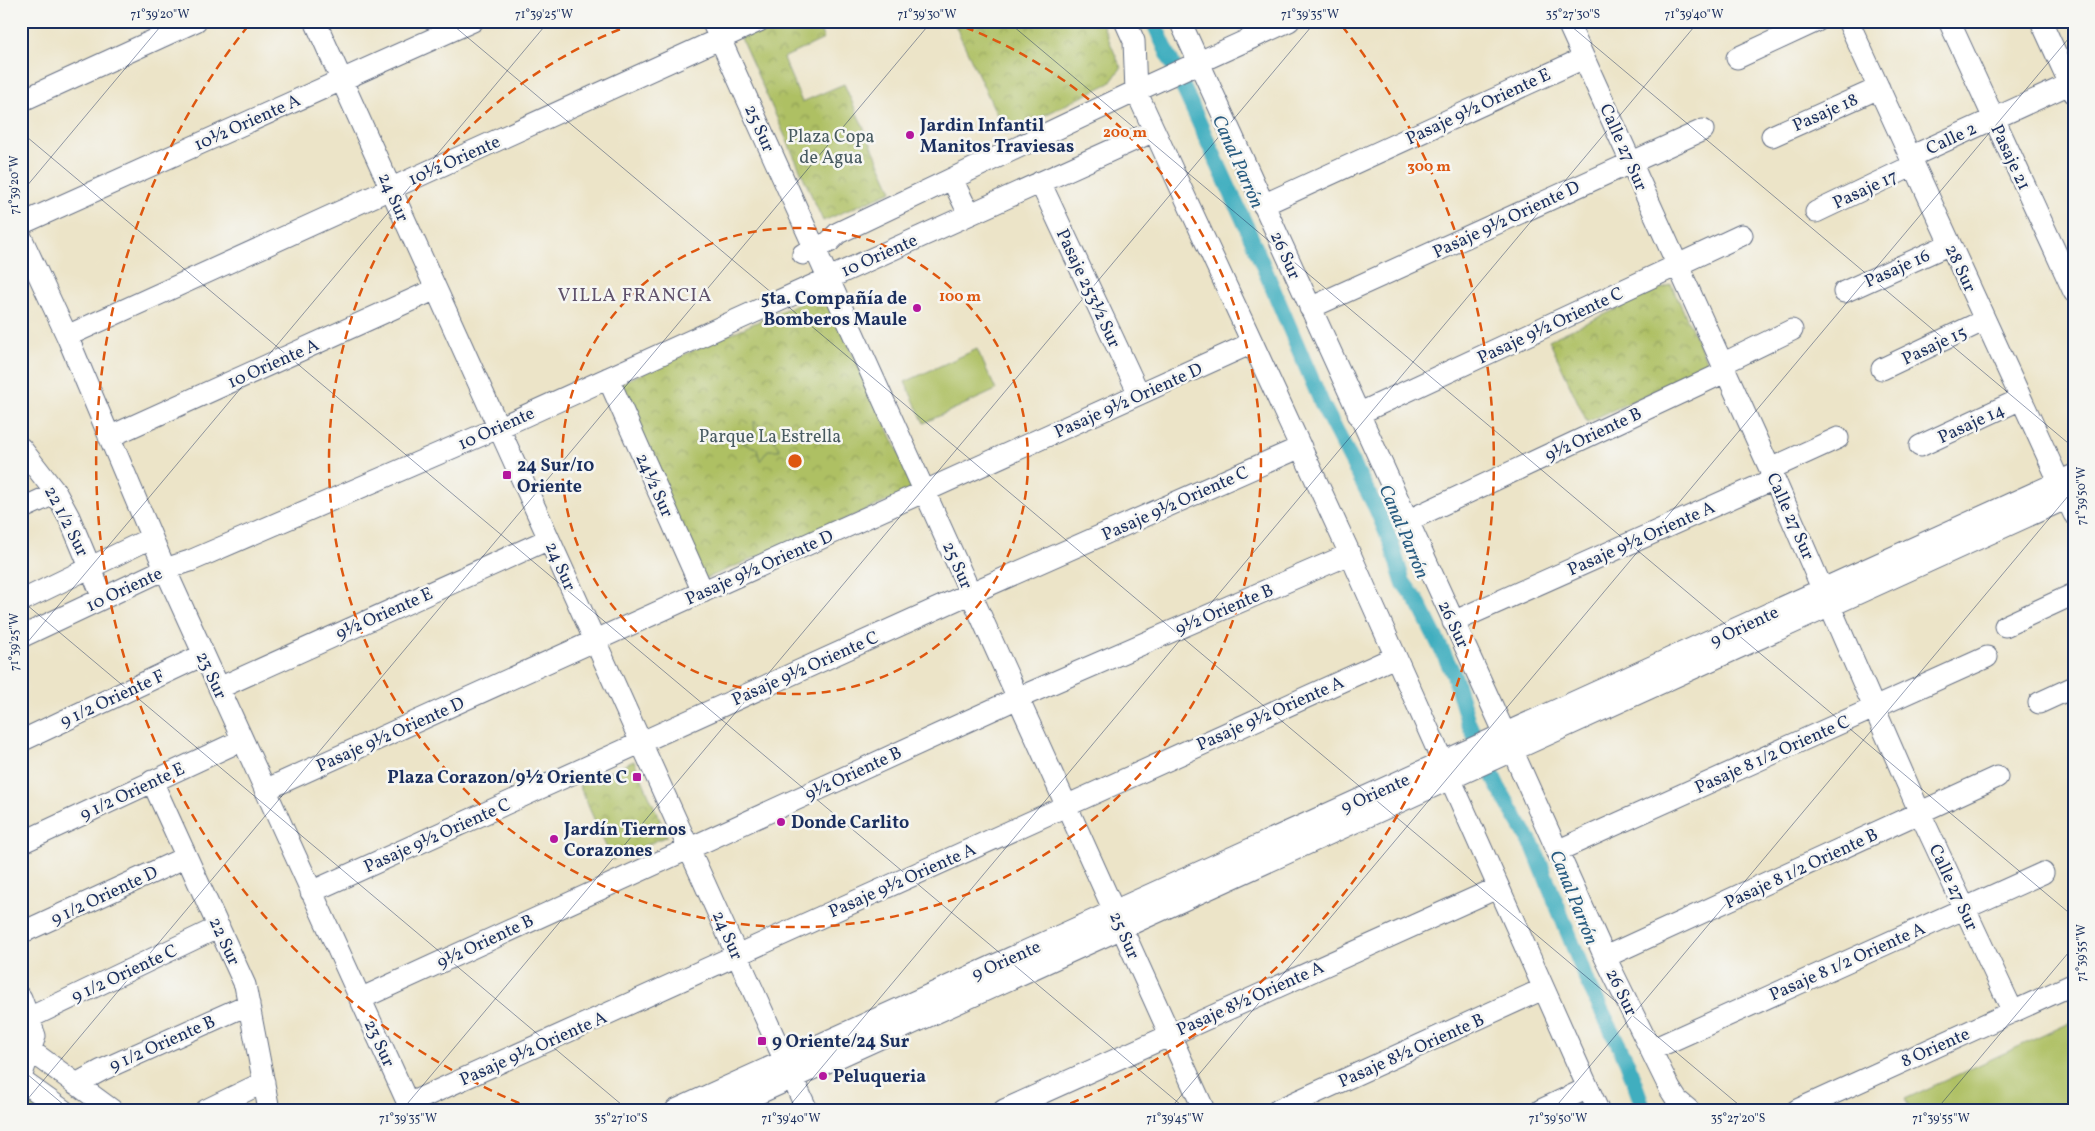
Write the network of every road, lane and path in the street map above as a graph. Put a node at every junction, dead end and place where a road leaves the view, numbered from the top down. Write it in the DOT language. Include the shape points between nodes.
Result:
graph roads {
  1 [pos="196,21"];
  2 [pos="315,21"];
  3 [pos="473,21"];
  4 [pos="759,21"];
  5 [pos="1125,21"];
  6 [pos="1180,21"];
  7 [pos="1289,21"];
  8 [pos="1567,21"];
  9 [pos="1817,21"];
  10 [pos="1848,21"];
  11 [pos="1949,21"];
  12 [pos="2041,21"];
  13 [pos="716,30"];
  14 [pos="1584,58"];
  15 [pos="1738,58"];
  16 [pos="1192,67"];
  17 [pos="342,80"];
  18 [pos="2072,86"];
  19 [pos="1879,88"];
  20 [pos="1136,91"];
  21 [pos="21,100"];
  22 [pos="1994,118"];
  23 [pos="1703,130"];
  24 [pos="1154,131"];
  25 [pos="1772,136"];
  26 [pos="1912,161"];
  27 [pos="1630,162"];
  28 [pos="952,179"];
  29 [pos="1040,182"];
  30 [pos="390,189"];
  31 [pos="1263,205"];
  32 [pos="1816,212"];
  33 [pos="969,214"];
  34 [pos="21,224"];
  35 [pos="1742,235"];
  36 [pos="21,237"];
  37 [pos="1950,244"];
  38 [pos="808,251"];
  39 [pos="1677,266"];
  40 [pos="828,278"];
  41 [pos="436,289"];
  42 [pos="1844,292"];
  43 [pos="2074,292"];
  44 [pos="1310,308"];
  45 [pos="1985,320"];
  46 [pos="1792,330"];
  47 [pos="67,336"];
  48 [pos="1252,343"];
  49 [pos="1723,368"];
  50 [pos="1882,369"];
  51 [pos="608,378"];
  52 [pos="1139,394"];
  53 [pos="2021,399"];
  54 [pos="1358,414"];
  55 [pos="498,428"];
  56 [pos="110,437"];
  57 [pos="1838,438"];
  58 [pos="1920,446"];
  59 [pos="1301,447"];
  60 [pos="21,448"];
  61 [pos="1772,474"];
  62 [pos="924,492"];
  63 [pos="56,493"];
  64 [pos="2069,493"];
  65 [pos="21,509"];
  66 [pos="1407,521"];
  67 [pos="151,538"];
  68 [pos="549,539"];
  69 [pos="1350,554"];
  70 [pos="90,568"];
  71 [pos="165,569"];
  72 [pos="703,592"];
  73 [pos="971,593"];
  74 [pos="2074,594"];
  75 [pos="103,598"];
  76 [pos="1827,598"];
  77 [pos="21,600"];
  78 [pos="1453,622"];
  79 [pos="2005,626"];
  80 [pos="21,637"];
  81 [pos="595,641"];
  82 [pos="204,655"];
  83 [pos="1395,657"];
  84 [pos="1987,657"];
  85 [pos="219,688"];
  86 [pos="2074,688"];
  87 [pos="1018,698"];
  88 [pos="2039,703"];
  89 [pos="1876,707"];
  90 [pos="242,740"];
  91 [pos="21,741"];
  92 [pos="641,742"];
  93 [pos="1504,745"];
  94 [pos="1446,771"];
  95 [pos="1997,777"];
  96 [pos="152,781"];
  97 [pos="265,790"];
  98 [pos="1066,806"];
  99 [pos="1920,813"];
  100 [pos="21,843"];
  101 [pos="689,848"];
  102 [pos="1557,851"];
  103 [pos="186,857"];
  104 [pos="2043,873"];
  105 [pos="1497,888"];
  106 [pos="311,892"];
  107 [pos="1964,908"];
  108 [pos="1118,919"];
  109 [pos="219,928"];
  110 [pos="21,933"];
  111 [pos="737,955"];
  112 [pos="1605,957"];
  113 [pos="2074,984"];
  114 [pos="1543,989"];
  115 [pos="21,998"];
  116 [pos="360,999"];
  117 [pos="249,1004"];
  118 [pos="2014,1012"];
  119 [pos="29,1018"];
  120 [pos="1170,1034"];
  121 [pos="30,1050"];
  122 [pos="1650,1050"];
  123 [pos="789,1069"];
  124 [pos="21,1078"];
  125 [pos="264,1082"];
  126 [pos="76,1084"];
  127 [pos="1588,1088"];
  128 [pos="410,1107"];
  129 [pos="63,1110"];
  130 [pos="112,1110"];
  131 [pos="206,1110"];
  132 [pos="269,1110"];
  133 [pos="676,1110"];
  134 [pos="722,1110"];
  135 [pos="807,1110"];
  136 [pos="1004,1110"];
  137 [pos="1204,1110"];
  138 [pos="1278,1110"];
  139 [pos="1541,1110"];
  140 [pos="1598,1110"];
  141 [pos="1689,1110"];
  142 [pos="1797,1110"];
  1 -- 21 [label="street"];
  2 -- 17 [label="street, 24 Sur"];
  3 -- 17 [label="street, 10½ Oriente A"];
  4 -- 13 [label="street, 10½ Oriente"];
  5 -- 20 [label="street" via="1134,41"];
  6 -- 16 [label="street, 26 Sur"];
  7 -- 16 [label="street, 10 Oriente"];
  8 -- 14 [label="street, Calle 27 Sur"];
  9 -- 15 [label="street"];
  10 -- 19 [label="street, 28 Sur"];
  11 -- 22 [label="street, Pasaje 21"];
  12 -- 18 [label="street"];
  13 -- 30 [label="street, 10½ Oriente"];
  13 -- 38 [label="street, 25 Sur"];
  14 -- 27 [label="street, Calle 27 Sur"];
  14 -- 31 [label="street, Pasaje 9½ Oriente E"];
  16 -- 20 [label="street, 10 Oriente"];
  16 -- 31 [label="street, 26 Sur"];
  17 -- 30 [label="street, 24 Sur"];
  17 -- 34 [label="street, 10½ Oriente A"];
  18 -- 22 [label="street, Calle 2"];
  19 -- 25 [label="street, Pasaje 18"];
  19 -- 26 [label="street, 28 Sur"];
  20 -- 24 [label="street"];
  20 -- 28 [label="street, 10 Oriente"];
  22 -- 26 [label="street, Calle 2"];
  22 -- 43 [label="street, Pasaje 21"];
  23 -- 27 [label="street, Pasaje 9½ Oriente D"];
  24 -- 29 [label="street, 10 Oriente"];
  24 -- 48 [label="street"];
  26 -- 32 [label="street, Pasaje 17"];
  26 -- 37 [label="street, 28 Sur"];
  27 -- 39 [label="street, Calle 27 Sur"];
  27 -- 44 [label="street, Pasaje 9½ Oriente D"];
  28 -- 33 [label="street"];
  28 -- 38 [label="street, 10 Oriente"];
  29 -- 33 [label="street, 10 Oriente"];
  29 -- 52 [label="street, Pasaje 253½ Sur"];
  30 -- 41 [label="street, 24 Sur"];
  30 -- 47 [label="street, 10½ Oriente"];
  31 -- 44 [label="street, 26 Sur"];
  33 -- 40 [label="street, 10 Oriente"];
  35 -- 39 [label="street, Pasaje 9½ Oriente C"];
  36 -- 47 [label="street, 23 Sur"];
  37 -- 42 [label="street, Pasaje 16"];
  37 -- 45 [label="street, 28 Sur"];
  38 -- 40 [label="street, 25 Sur"];
  39 -- 49 [label="street, Calle 27 Sur"];
  39 -- 54 [label="street, Pasaje 9½ Oriente C"];
  40 -- 51 [label="street, 10 Oriente"];
  40 -- 62 [label="street, 25 Sur"];
  41 -- 55 [label="street, 24 Sur"];
  41 -- 56 [label="street, 10 Oriente A"];
  44 -- 54 [label="street, 26 Sur"];
  45 -- 50 [label="street, Pasaje 15"];
  45 -- 53 [label="street, 28 Sur"];
  46 -- 49 [label="street, 9½ Oriente B"];
  47 -- 56 [label="street, 23 Sur"];
  48 -- 52 [label="street, Pasaje 9½ Oriente D"];
  48 -- 59 [label="street"];
  49 -- 61 [label="street, Calle 27 Sur"];
  49 -- 66 [label="street, 9½ Oriente B"];
  51 -- 55 [label="street, 10 Oriente"];
  51 -- 72 [label="street, 24½ Sur"];
  52 -- 62 [label="street, Pasaje 9½ Oriente D"];
  53 -- 58 [label="street, Pasaje 14"];
  53 -- 64 [label="street, 28 Sur"];
  54 -- 66 [label="street, 26 Sur"];
  55 -- 68 [label="street, 24 Sur"];
  55 -- 71 [label="street, 10 Oriente"];
  56 -- 67 [label="street, 23 Sur"];
  57 -- 61 [label="street, Pasaje 9½ Oriente A"];
  59 -- 69 [label="street"];
  59 -- 73 [label="street, Pasaje 9½ Oriente C"];
  60 -- 63 [label="street, 22 1/2 Sur"];
  61 -- 76 [label="street, Calle 27 Sur"];
  61 -- 78 [label="street, Pasaje 9½ Oriente A"];
  62 -- 72 [label="street, Pasaje 9½ Oriente D"];
  62 -- 73 [label="street, 25 Sur"];
  63 -- 65 [label="street"];
  63 -- 70 [label="street, 22 1/2 Sur"];
  64 -- 76 [label="street, 9 Oriente"];
  66 -- 78 [label="street, 26 Sur"];
  67 -- 70 [label="street, 10 Oriente"];
  67 -- 71 [label="street, 23 Sur"];
  68 -- 81 [label="street, 24 Sur"];
  68 -- 85 [label="street, 9½ Oriente E"];
  69 -- 83 [label="street"];
  69 -- 87 [label="street, 9½ Oriente B"];
  70 -- 75 [label="street, 22 1/2 Sur"];
  70 -- 77 [label="street, 10 Oriente"];
  71 -- 75 [label="street, 10 Oriente"];
  71 -- 82 [label="street, 23 Sur"];
  72 -- 81 [label="street, Pasaje 9½ Oriente D"];
  73 -- 87 [label="street, 25 Sur"];
  73 -- 92 [label="street, Pasaje 9½ Oriente C"];
  74 -- 79 [label="street"];
  75 -- 80 [label="street, 10 Oriente"];
  76 -- 89 [label="street, Calle 27 Sur"];
  76 -- 93 [label="street, 9 Oriente"];
  78 -- 93 [label="street, 26 Sur"];
  81 -- 92 [label="street, 24 Sur"];
  81 -- 97 [label="street, Pasaje 9½ Oriente D"];
  82 -- 85 [label="street, 23 Sur"];
  82 -- 91 [label="street, 9 1/2 Oriente F"];
  83 -- 94 [label="street"];
  83 -- 98 [label="street, Pasaje 9½ Oriente A"];
  84 -- 89 [label="street, Pasaje 8 1/2 Oriente C"];
  85 -- 90 [label="street, 23 Sur"];
  86 -- 88 [label="street"];
  87 -- 98 [label="street, 25 Sur"];
  87 -- 101 [label="street, 9½ Oriente B"];
  89 -- 99 [label="street, Calle 27 Sur"];
  89 -- 102 [label="street, Pasaje 8 1/2 Oriente C"];
  90 -- 96 [label="street, 9 1/2 Oriente E"];
  90 -- 97 [label="street, 23 Sur"];
  92 -- 101 [label="street, 24 Sur"];
  92 -- 106 [label="street, Pasaje 9½ Oriente C"];
  93 -- 94 [label="street, 9 Oriente"];
  93 -- 102 [label="street, 26 Sur"];
  94 -- 105 [label="street"];
  94 -- 108 [label="street, 9 Oriente"];
  95 -- 99 [label="street, Pasaje 8 1/2 Oriente B"];
  96 -- 100 [label="street, 9 1/2 Oriente E"];
  96 -- 103 [label="street, 22 Sur"];
  97 -- 106 [label="street, 23 Sur"];
  98 -- 108 [label="street, 25 Sur"];
  98 -- 111 [label="street, Pasaje 9½ Oriente A"];
  99 -- 107 [label="street, Calle 27 Sur"];
  99 -- 112 [label="street, Pasaje 8 1/2 Oriente B"];
  101 -- 111 [label="street, 24 Sur"];
  101 -- 116 [label="street, 9½ Oriente B"];
  102 -- 112 [label="street, 26 Sur"];
  103 -- 109 [label="street, 22 Sur"];
  103 -- 110 [label="street, 9 1/2 Oriente D"];
  104 -- 107 [label="street, Pasaje 8 1/2 Oriente A"];
  105 -- 114 [label="street"];
  105 -- 120 [label="street, Pasaje 8½ Oriente A"];
  106 -- 116 [label="street, 23 Sur"];
  107 -- 118 [label="street, Calle 27 Sur"];
  107 -- 122 [label="street, Pasaje 8 1/2 Oriente A"];
  108 -- 120 [label="street, 25 Sur"];
  108 -- 123 [label="street, 9 Oriente"];
  109 -- 117 [label="street, 22 Sur" via="245,986"];
  109 -- 119 [label="street, 9 1/2 Oriente C"];
  111 -- 123 [label="street, 24 Sur"];
  111 -- 128 [label="street, Pasaje 9½ Oriente A"];
  112 -- 122 [label="street, 26 Sur"];
  113 -- 118 [label="street, 8 Oriente"];
  114 -- 127 [label="street"];
  114 -- 138 [label="street, Pasaje 8½ Oriente B"];
  115 -- 119 [label="street"];
  116 -- 128 [label="street, 23 Sur"];
  117 -- 125 [label="street, 22 Sur"];
  117 -- 126 [label="street, 9 1/2 Oriente B"];
  118 -- 142 [label="street, 8 Oriente"];
  119 -- 121 [label="street" via="35,1036"];
  120 -- 136 [label="street, Pasaje 8½ Oriente A"];
  120 -- 137 [label="street, 25 Sur"];
  121 -- 124 [label="street"];
  121 -- 126 [label="street"];
  122 -- 141 [label="street, 26 Sur" via="1677,1100"];
  123 -- 133 [label="street, 9 Oriente"];
  123 -- 134 [label="street, 9 Oriente"];
  123 -- 135 [label="street, 24 Sur"];
  124 -- 129 [label="street"];
  125 -- 131 [label="street"];
  125 -- 132 [label="street, 22 Sur"];
  126 -- 130 [label="street"];
  127 -- 139 [label="street"];
  127 -- 140 [label="street"];
}
